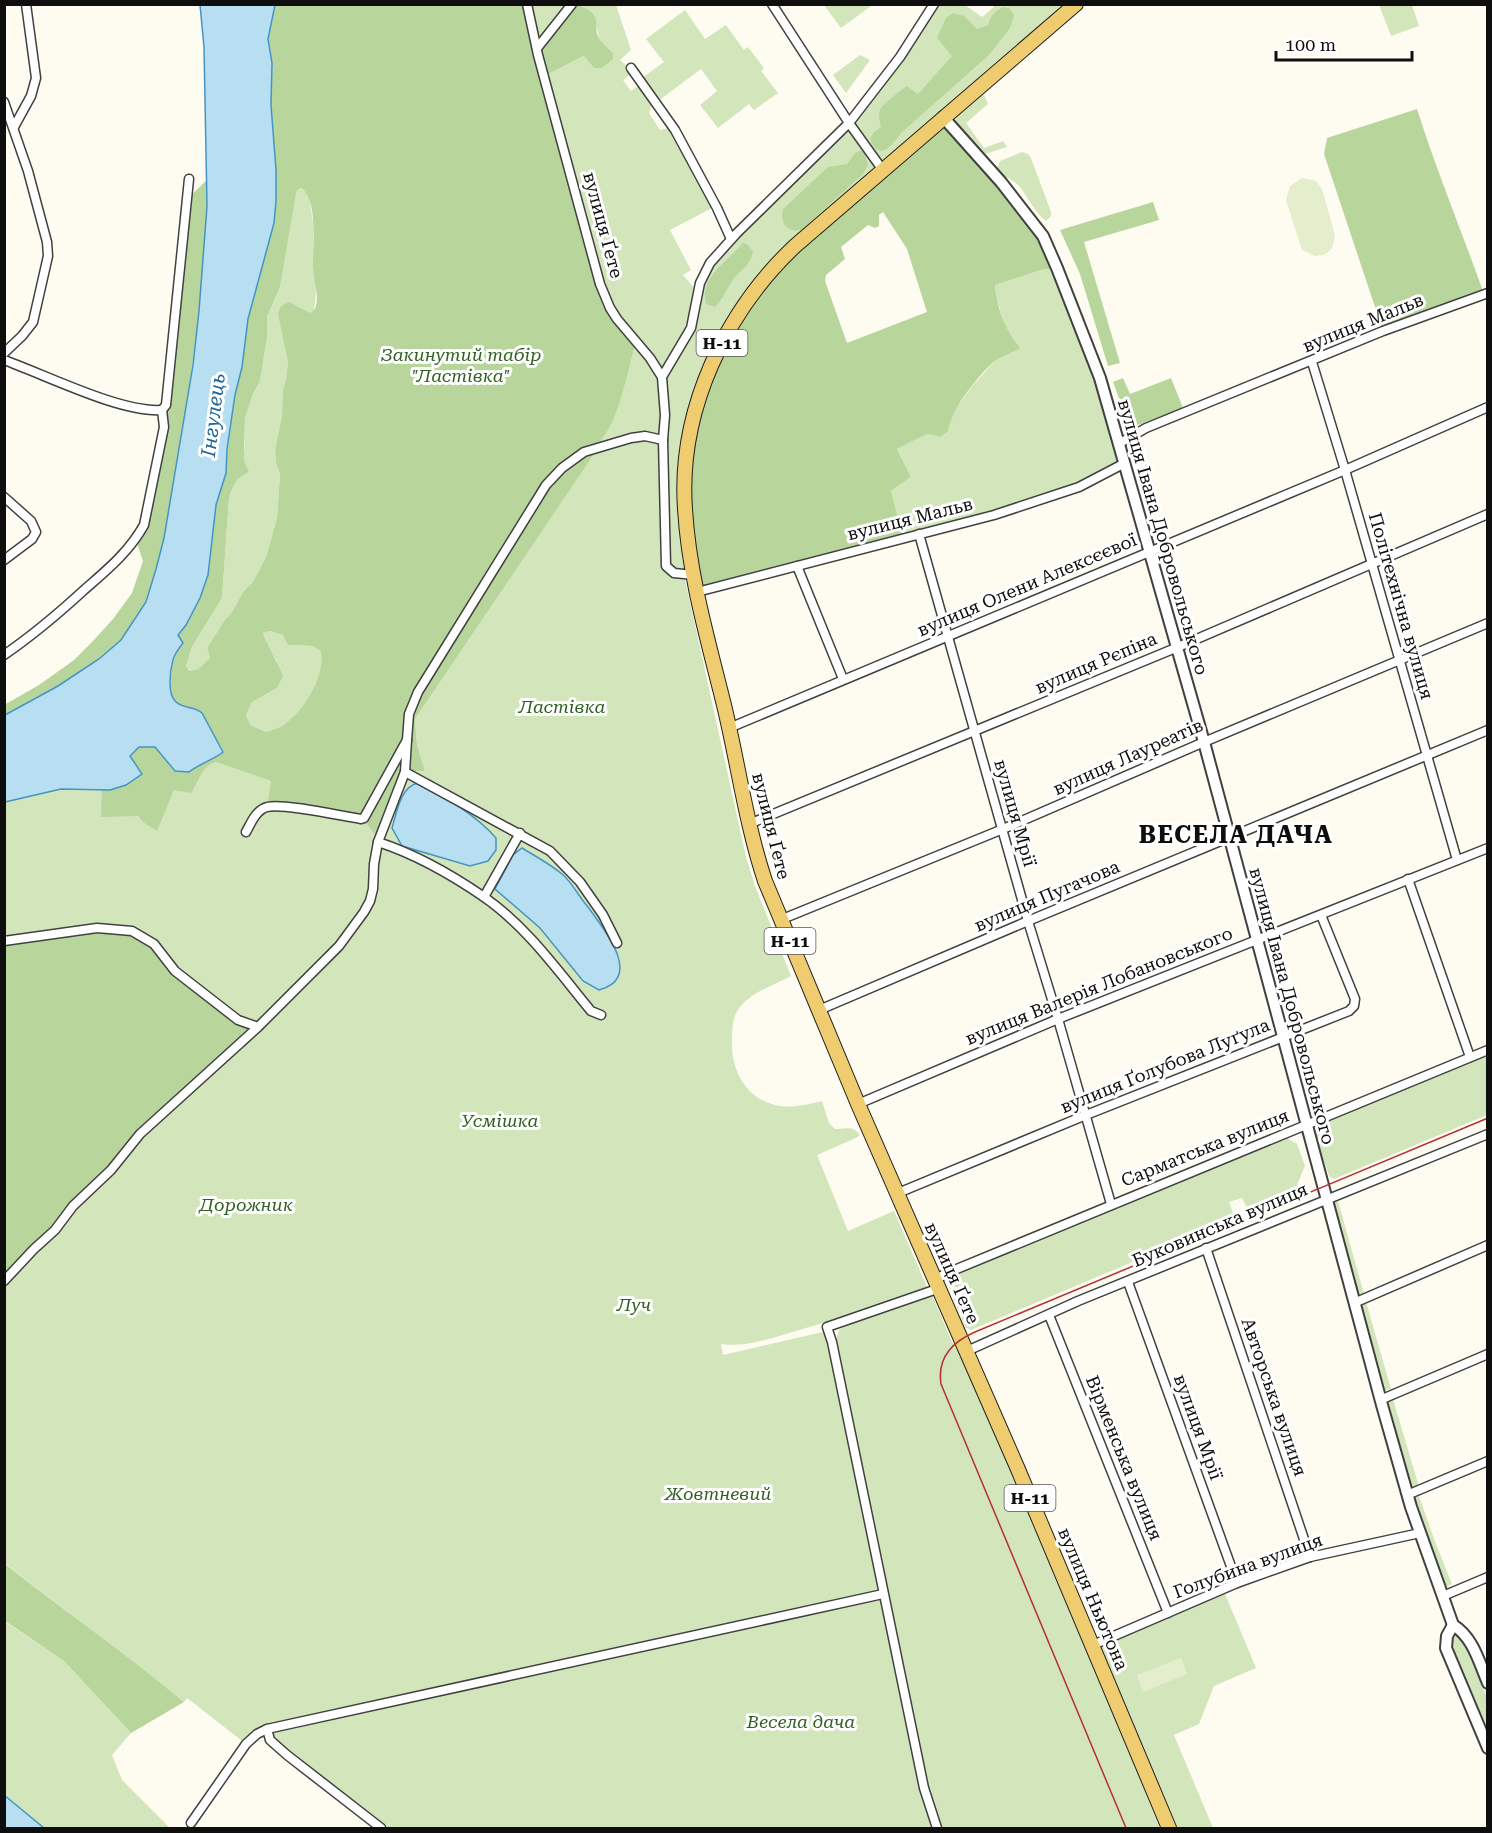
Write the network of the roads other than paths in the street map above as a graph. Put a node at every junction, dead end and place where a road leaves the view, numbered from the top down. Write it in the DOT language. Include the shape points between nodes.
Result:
graph roads {
  1 [pos="26,4"];
  2 [pos="527,4"];
  3 [pos="572,4"];
  4 [pos="772,4"];
  5 [pos="934,4"];
  6 [pos="1076,4"];
  7 [pos="538,47"];
  8 [pos="631,68"];
  9 [pos="4,102"];
  10 [pos="943,117"];
  11 [pos="849,123"];
  12 [pos="14,127"];
  13 [pos="882,169"];
  14 [pos="189,178"];
  15 [pos="731,239"];
  16 [pos="1488,293"];
  17 [pos="4,353"];
  18 [pos="4,360"];
  19 [pos="1312,362"];
  20 [pos="662,377"];
  21 [pos="1488,407"];
  22 [pos="162,410"];
  23 [pos="663,440"];
  24 [pos="1120,443"];
  25 [pos="1125,463"];
  26 [pos="1345,470"];
  27 [pos="4,497"];
  28 [pos="1488,514"];
  29 [pos="919,534"];
  30 [pos="1150,552"];
  31 [pos="4,560"];
  32 [pos="1372,563"];
  33 [pos="797,566"];
  34 [pos="694,575"];
  35 [pos="697,592"];
  36 [pos="1488,623"];
  37 [pos="949,636"];
  38 [pos="1178,647"];
  39 [pos="4,655"];
  40 [pos="1399,661"];
  41 [pos="843,680"];
  42 [pos="729,728"];
  43 [pos="1488,730"];
  44 [pos="975,732"];
  45 [pos="407,740"];
  46 [pos="1204,742"];
  47 [pos="1426,755"];
  48 [pos="405,772"];
  49 [pos="749,824"];
  50 [pos="1003,829"];
  51 [pos="246,832"];
  52 [pos="520,833"];
  53 [pos="1230,838"];
  54 [pos="378,842"];
  55 [pos="1488,848"];
  56 [pos="1457,860"];
  57 [pos="1408,879"];
  58 [pos="484,897"];
  59 [pos="1321,915"];
  60 [pos="780,920"];
  61 [pos="1028,921"];
  62 [pos="4,941"];
  63 [pos="1256,941"];
  64 [pos="617,943"];
  65 [pos="819,1010"];
  66 [pos="601,1015"];
  67 [pos="1058,1019"];
  68 [pos="258,1027"];
  69 [pos="1282,1037"];
  70 [pos="1488,1050"];
  71 [pos="1470,1057"];
  72 [pos="858,1104"];
  73 [pos="1086,1115"];
  74 [pos="1306,1124"];
  75 [pos="1488,1134"];
  76 [pos="898,1194"];
  77 [pos="1326,1198"];
  78 [pos="1111,1204"];
  79 [pos="1488,1245"];
  80 [pos="1206,1248"];
  81 [pos="4,1281"];
  82 [pos="1128,1282"];
  83 [pos="938,1284"];
  84 [pos="1354,1303"];
  85 [pos="1049,1315"];
  86 [pos="967,1351"];
  87 [pos="1488,1354"];
  88 [pos="1380,1400"];
  89 [pos="1488,1461"];
  90 [pos="1407,1495"];
  91 [pos="1420,1533"];
  92 [pos="1310,1557"];
  93 [pos="1488,1577"];
  94 [pos="1238,1583"];
  95 [pos="883,1594"];
  96 [pos="1443,1596"];
  97 [pos="1168,1613"];
  98 [pos="1453,1625"];
  99 [pos="1093,1645"];
  100 [pos="1488,1683"];
  101 [pos="267,1729"];
  102 [pos="1488,1748"];
  103 [pos="191,1823"];
  104 [pos="381,1828"];
  105 [pos="937,1828"];
  106 [pos="1169,1828"];
  1 -- 12 [label="street" via="36,78"];
  2 -- 7 [label="street, вулиця Ґете"];
  3 -- 7 [label="street"];
  4 -- 11 [label="street"];
  5 -- 11 [label="street" via="900,57"];
  6 -- 10 [label="main road, Н-11"];
  7 -- 20 [label="street, вулиця Ґете" via="605,298"];
  8 -- 15 [label="street" via="675,130"];
  9 -- 12 [label="street"];
  10 -- 13 [label="main road, Н-11"];
  10 -- 24 [label="street, вулиця Івана Добровольського" via="1043,236 1093,359"];
  11 -- 13 [label="street"];
  11 -- 15 [label="street"];
  12 -- 17 [label="street" via="48,256 33,322"];
  13 -- 34 [label="main road, Н-11" via="779,260 738,312 726,334 695,414 686,459 684,508"];
  14 -- 22 [label="street" via="166,405"];
  15 -- 20 [label="street" via="710,263 698,292 691,328"];
  16 -- 19 [label="street, вулиця Мальв"];
  18 -- 22 [label="street" via="139,410"];
  19 -- 24 [label="street, вулиця Мальв" via="1146,428"];
  19 -- 26 [label="street, Політехнічна вулиця"];
  20 -- 23 [label="street, вулиця Ґете"];
  21 -- 26 [label="street, вулиця Олени Алексєєвої"];
  22 -- 39 [label="street" via="164,427 144,525 136,540 59,613"];
  23 -- 34 [label="street, вулиця Ґете" via="666,566 674,573"];
  23 -- 45 [label="street" via="631,438 584,452 546,485 418,692 409,714"];
  24 -- 25 [label="street, вулиця Івана Добровольського"];
  25 -- 29 [label="street, вулиця Мальв" via="1043,500"];
  25 -- 30 [label="street, вулиця Івана Добровольського"];
  26 -- 30 [label="street, вулиця Олени Алексєєвої"];
  26 -- 32 [label="street, Політехнічна вулиця"];
  27 -- 31 [label="street" via="34,525 36,532"];
  28 -- 32 [label="street, вулиця Рєпіна"];
  29 -- 33 [label="street, вулиця Мальв"];
  29 -- 37 [label="street, вулиця Мрії"];
  30 -- 37 [label="street, вулиця Олени Алексєєвої"];
  30 -- 38 [label="street, вулиця Івана Добровольського"];
  32 -- 38 [label="street, вулиця Рєпіна"];
  32 -- 40 [label="street, Політехнічна вулиця"];
  33 -- 35 [label="street, вулиця Мальв"];
  33 -- 41 [label="street"];
  34 -- 35 [label="main road, вулиця Ґете / Н-11"];
  35 -- 42 [label="main road, вулиця Ґете / Н-11"];
  36 -- 40 [label="street, вулиця Лауреатів"];
  37 -- 41 [label="street, вулиця Олени Алексєєвої"];
  37 -- 44 [label="street, вулиця Мрії"];
  38 -- 44 [label="street, вулиця Рєпіна"];
  38 -- 46 [label="street, вулиця Івана Добровольського"];
  40 -- 46 [label="street, вулиця Лауреатів"];
  40 -- 47 [label="street, Політехнічна вулиця"];
  41 -- 42 [label="street, вулиця Олени Алексєєвої"];
  42 -- 49 [label="main road, вулиця Ґете / Н-11"];
  43 -- 47 [label="street, вулиця Пугачова"];
  44 -- 49 [label="street, вулиця Рєпіна"];
  44 -- 50 [label="street, вулиця Мрії"];
  45 -- 48 [label="street"];
  45 -- 51 [label="street" via="362,819 267,807 256,815"];
  46 -- 50 [label="street, вулиця Лауреатів"];
  46 -- 53 [label="street, вулиця Івана Добровольського"];
  47 -- 53 [label="street, вулиця Пугачова"];
  47 -- 56 [label="street, Політехнічна вулиця"];
  48 -- 52 [label="street"];
  48 -- 54 [label="street"];
  49 -- 60 [label="main road, вулиця Ґете / Н-11"];
  50 -- 60 [label="street, вулиця Лауреатів"];
  50 -- 61 [label="street, вулиця Мрії"];
  52 -- 58 [label="street"];
  52 -- 64 [label="street" via="550,851 580,882"];
  53 -- 61 [label="street, вулиця Пугачова"];
  53 -- 63 [label="street, вулиця Івана Добровольського"];
  54 -- 58 [label="street" via="459,880"];
  54 -- 68 [label="street" via="373,889 364,912 339,946"];
  55 -- 56 [label="street, вулиця Валерія Лобановського"];
  56 -- 57 [label="street, вулиця Валерія Лобановського"];
  57 -- 59 [label="street, вулиця Валерія Лобановського"];
  57 -- 71 [label="street"];
  58 -- 66 [label="street" via="542,951 591,1011"];
  59 -- 63 [label="street, вулиця Валерія Лобановського"];
  59 -- 69 [label="street, вулиця Ґолубова Луґула" via="1355,999 1354,1006"];
  60 -- 65 [label="main road, вулиця Ґете / Н-11"];
  61 -- 65 [label="street, вулиця Пугачова"];
  61 -- 67 [label="street, вулиця Мрії"];
  62 -- 68 [label="street" via="97,928 132,931 154,944 175,971 238,1020"];
  63 -- 67 [label="street, вулиця Валерія Лобановського"];
  63 -- 69 [label="street, вулиця Івана Добровольського"];
  65 -- 72 [label="main road, вулиця Ґете / Н-11"];
  67 -- 72 [label="street, вулиця Валерія Лобановського"];
  67 -- 73 [label="street, вулиця Мрії"];
  68 -- 81 [label="street" via="140,1134 111,1170"];
  69 -- 73 [label="street, вулиця Ґолубова Луґула"];
  69 -- 74 [label="street, вулиця Івана Добровольського"];
  70 -- 71 [label="street, Сарматська вулиця"];
  71 -- 74 [label="street, Сарматська вулиця"];
  72 -- 76 [label="main road, вулиця Ґете / Н-11"];
  73 -- 76 [label="street, вулиця Ґолубова Луґула"];
  73 -- 78 [label="street, вулиця Мрії"];
  74 -- 77 [label="street, вулиця Івана Добровольського"];
  74 -- 78 [label="street, Сарматська вулиця"];
  75 -- 77 [label="street, Буковинська вулиця"];
  76 -- 83 [label="main road, вулиця Ґете / Н-11"];
  77 -- 80 [label="street, Буковинська вулиця"];
  77 -- 84 [label="street, вулиця Івана Добровольського"];
  78 -- 83 [label="street, Сарматська вулиця" via="947,1273"];
  79 -- 84 [label="street"];
  80 -- 82 [label="street, Буковинська вулиця"];
  80 -- 92 [label="street, Авторська вулиця"];
  82 -- 85 [label="street, Буковинська вулиця"];
  82 -- 94 [label="street, вулиця Мрії"];
  83 -- 86 [label="main road, вулиця Ґете / Н-11"];
  83 -- 95 [label="street, Сарматська вулиця" via="827,1326"];
  84 -- 88 [label="street, вулиця Івана Добровольського"];
  85 -- 86 [label="street, Буковинська вулиця"];
  85 -- 97 [label="street, Вірменська вулиця"];
  86 -- 99 [label="main road, вулиця Ньютона / Н-11"];
  87 -- 88 [label="street"];
  88 -- 90 [label="street, вулиця Івана Добровольського"];
  89 -- 90 [label="street"];
  90 -- 91 [label="street, вулиця Івана Добровольського"];
  91 -- 92 [label="street, Голубина вулиця"];
  91 -- 96 [label="street, вулиця Івана Добровольського"];
  92 -- 94 [label="street, Голубина вулиця"];
  93 -- 96 [label="street"];
  94 -- 97 [label="street, Голубина вулиця"];
  95 -- 101 [label="street"];
  95 -- 105 [label="street" via="924,1788"];
  96 -- 98 [label="street, вулиця Івана Добровольського"];
  97 -- 99 [label="street, Голубина вулиця"];
  98 -- 100 [label="street" via="1470,1640"];
  98 -- 102 [label="street" via="1446,1648"];
  99 -- 106 [label="main road, вулиця Ньютона / Н-11"];
  101 -- 103 [label="street" via="246,1744"];
  101 -- 104 [label="street" via="270,1740 287,1755"];
}
